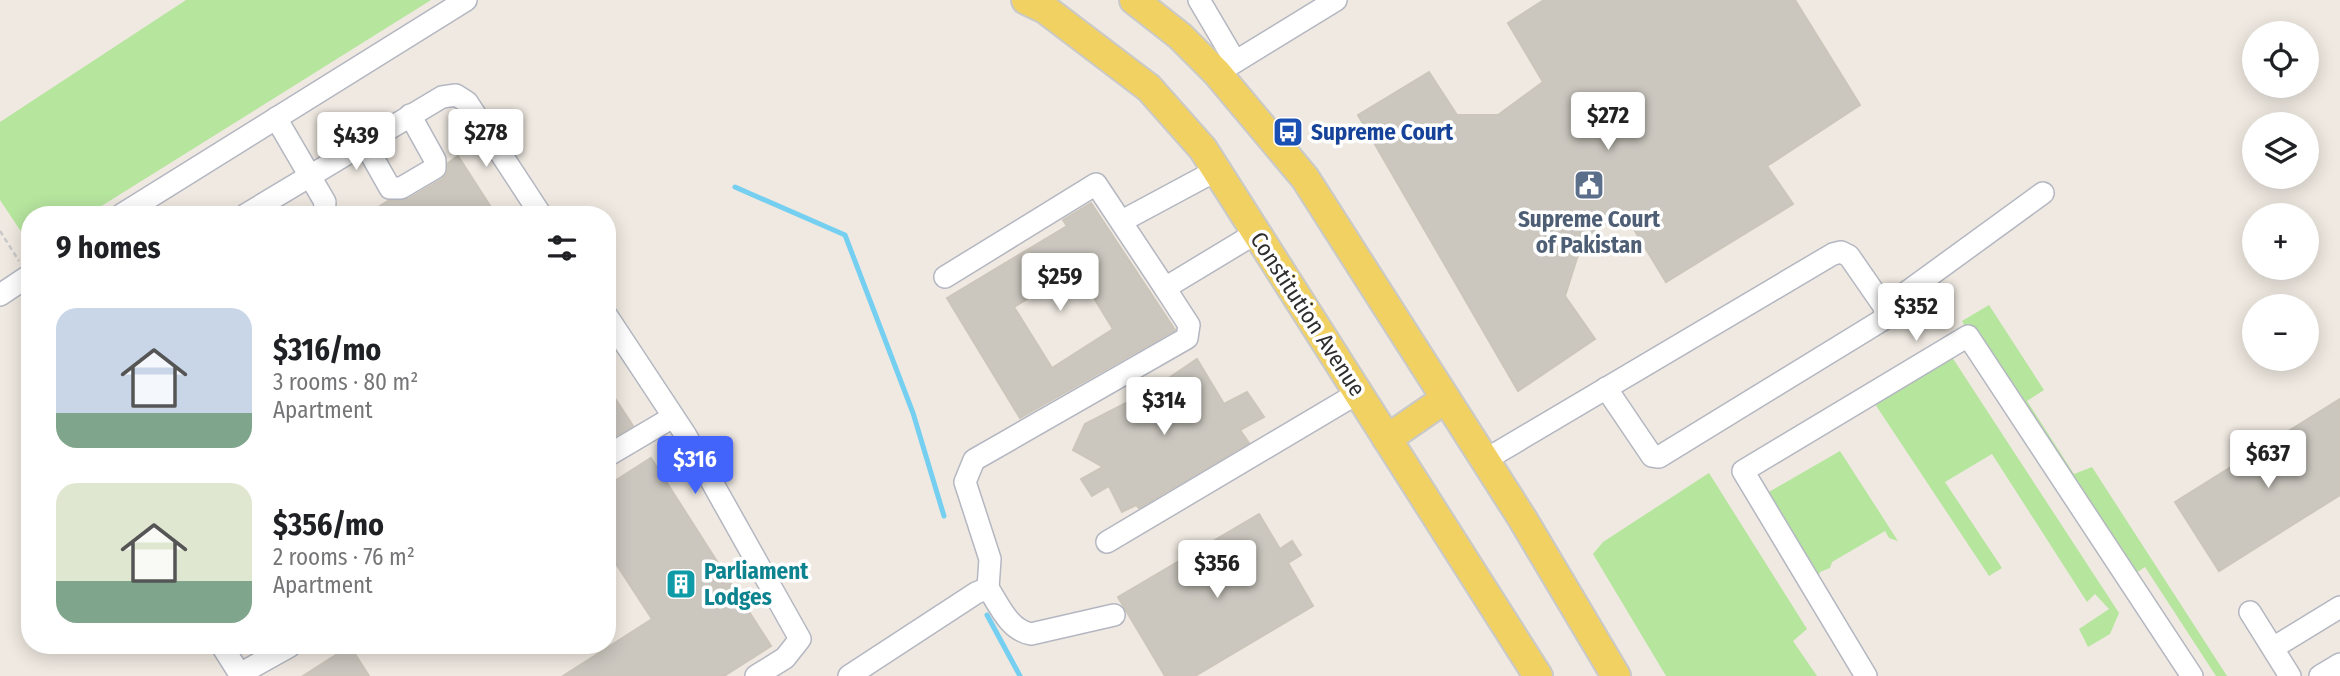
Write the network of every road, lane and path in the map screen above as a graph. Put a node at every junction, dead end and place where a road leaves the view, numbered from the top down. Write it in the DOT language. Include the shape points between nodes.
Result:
graph roads {
  1 [pos="466,0"];
  2 [pos="1026,0"];
  3 [pos="1135,0"];
  4 [pos="1199,0"];
  5 [pos="1336,0"];
  6 [pos="1226,67"];
  7 [pos="410,115"];
  8 [pos="276,118"];
  9 [pos="365,142"];
  10 [pos="1216,170"];
  11 [pos="310,174"];
  12 [pos="2043,193"];
  13 [pos="153,206"];
  14 [pos="259,206"];
  15 [pos="325,206"];
  16 [pos="535,206"];
  17 [pos="1122,221"];
  18 [pos="0,231"];
  19 [pos="1256,233"];
  20 [pos="21,264"];
  21 [pos="945,277"];
  22 [pos="21,281"];
  23 [pos="1165,288"];
  24 [pos="0,295"];
  25 [pos="1885,308"];
  26 [pos="616,330"];
  27 [pos="1606,388"];
  28 [pos="1358,393"];
  29 [pos="1445,399"];
  30 [pos="673,417"];
  31 [pos="1387,439"];
  32 [pos="616,451"];
  33 [pos="1485,460"];
  34 [pos="1107,542"];
  35 [pos="988,588"];
  36 [pos="2340,607"];
  37 [pos="2250,612"];
  38 [pos="1114,615"];
  39 [pos="2273,648"];
  40 [pos="227,654"];
  41 [pos="276,654"];
  42 [pos="2340,664"];
  43 [pos="241,675"];
  44 [pos="755,676"];
  45 [pos="849,676"];
  46 [pos="1538,676"];
  47 [pos="1616,676"];
  48 [pos="1866,676"];
  49 [pos="2192,676"];
  50 [pos="2290,676"];
  51 [pos="2320,676"];
  1 -- 8 [label="street"];
  2 -- 10 [label="main road, Constitution Avenue" via="1045,9 1149,88"];
  3 -- 6 [label="main road"];
  4 -- 6 [label="street"];
  5 -- 6 [label="street"];
  6 -- 29 [label="main road" via="1305,178"];
  7 -- 9 [label="street"];
  7 -- 9 [label="street" via="435,168 401,188 390,188"];
  7 -- 16 [label="street" via="442,97 456,95 467,102"];
  8 -- 11 [label="street"];
  8 -- 13 [label="street"];
  9 -- 11 [label="street"];
  10 -- 17 [label="street"];
  10 -- 19 [label="main road, Constitution Avenue"];
  11 -- 14 [label="street"];
  11 -- 15 [label="street"];
  12 -- 25 [label="street"];
  17 -- 21 [label="street" via="1097,184"];
  17 -- 23 [label="street"];
  18 -- 20 [label="path"];
  19 -- 23 [label="street"];
  19 -- 28 [label="main road, Constitution Avenue"];
  22 -- 24 [label="street"];
  23 -- 35 [label="street" via="1189,325 1186,338 974,460 965,482 990,559"];
  25 -- 27 [label="street" via="1849,256 1833,254"];
  25 -- 27 [label="street" via="1884,319 1660,457 1652,456"];
  26 -- 30 [label="street"];
  27 -- 33 [label="street"];
  28 -- 31 [label="main road, Constitution Avenue"];
  28 -- 34 [label="street"];
  29 -- 31 [label="main road"];
  29 -- 33 [label="main road"];
  30 -- 32 [label="street"];
  30 -- 44 [label="street" via="800,639 785,658"];
  31 -- 46 [label="main road, Constitution Avenue"];
  33 -- 47 [label="main road"];
  35 -- 38 [label="street" via="1012,624 1031,634"];
  35 -- 45 [label="street"];
  36 -- 39 [label="street"];
  37 -- 39 [label="street"];
  39 -- 50 [label="street"];
  40 -- 43 [label="street"];
  41 -- 43 [label="street"];
  42 -- 51 [label="street"];
  48 -- 49 [label="street" via="1743,471 1968,336"];
}
